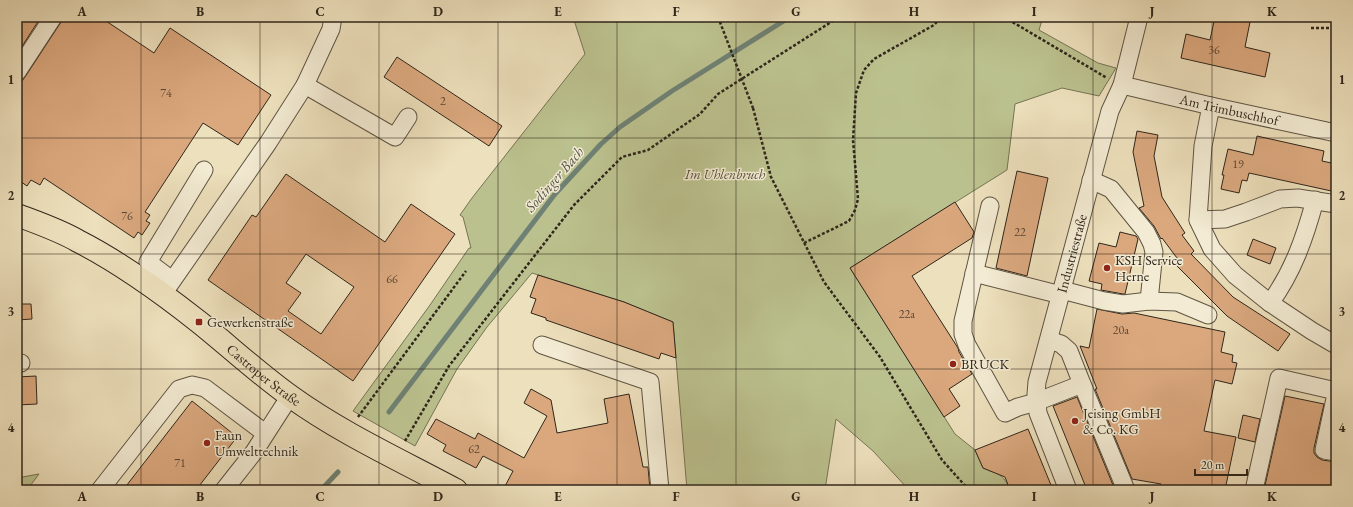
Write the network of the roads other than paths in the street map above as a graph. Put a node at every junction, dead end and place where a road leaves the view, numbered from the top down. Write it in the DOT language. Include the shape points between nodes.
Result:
graph roads {
  1 [pos="53,17"];
  2 [pos="333,17"];
  3 [pos="1139,17"];
  4 [pos="17,72"];
  5 [pos="305,85"];
  6 [pos="1122,85"];
  7 [pos="1211,106"];
  8 [pos="408,117"];
  9 [pos="1336,133"];
  10 [pos="204,170"];
  11 [pos="1091,180"];
  12 [pos="1315,200"];
  13 [pos="1336,204"];
  14 [pos="990,206"];
  15 [pos="17,215"];
  16 [pos="1198,220"];
  17 [pos="974,274"];
  18 [pos="168,287"];
  19 [pos="1061,292"];
  20 [pos="1149,301"];
  21 [pos="1270,303"];
  22 [pos="1208,315"];
  23 [pos="1049,340"];
  24 [pos="1336,344"];
  25 [pos="542,345"];
  26 [pos="1082,384"];
  27 [pos="1336,391"];
  28 [pos="1336,394"];
  29 [pos="290,396"];
  30 [pos="1036,402"];
  31 [pos="266,433"];
  32 [pos="1336,452"];
  33 [pos="100,490"];
  34 [pos="224,490"];
  35 [pos="456,490"];
  36 [pos="660,490"];
  37 [pos="1068,490"];
  38 [pos="1126,490"];
  39 [pos="1254,490"];
  1 -- 4 [label="street"];
  2 -- 5 [label="street" via="331,29"];
  3 -- 6 [label="street, Industriestraße"];
  5 -- 8 [label="street" via="395,137"];
  5 -- 18 [label="street"];
  6 -- 7 [label="street, Am Trimbuschhof"];
  6 -- 11 [label="street, Industriestraße" via="1110,111"];
  7 -- 9 [label="street, Am Trimbuschhof"];
  7 -- 16 [label="street" via="1203,146"];
  10 -- 18 [label="street" via="148,262"];
  11 -- 19 [label="street, Industriestraße"];
  11 -- 20 [label="street" via="1111,190 1146,232 1152,244 1154,252"];
  12 -- 13 [label="street"];
  12 -- 16 [label="street" via="1280,199 1226,219"];
  12 -- 21 [label="street" via="1298,253 1278,293"];
  14 -- 17 [label="street"];
  15 -- 18 [label="main road, Castroper Straße" via="78,240"];
  16 -- 21 [label="street" via="1212,249 1235,276"];
  17 -- 19 [label="street"];
  17 -- 30 [label="street" via="963,321 963,334 967,345 1005,413"];
  18 -- 29 [label="main road, Castroper Straße"];
  19 -- 20 [label="street" via="1124,304"];
  19 -- 23 [label="street, Industriestraße"];
  20 -- 22 [label="street" via="1177,302"];
  21 -- 24 [label="street"];
  23 -- 26 [label="street" via="1069,350"];
  23 -- 30 [label="street, Industriestraße" via="1037,382"];
  25 -- 36 [label="street" via="650,382"];
  26 -- 30 [label="street"];
  26 -- 38 [label="street"];
  27 -- 39 [label="street" via="1279,378"];
  28 -- 32 [label="street" via="1324,450"];
  29 -- 31 [label="street"];
  29 -- 35 [label="main road, Castroper Straße" via="326,420"];
  30 -- 37 [label="street, Industriestraße"];
  31 -- 33 [label="street" via="205,388 192,385 179,389"];
  31 -- 34 [label="street"];
}
